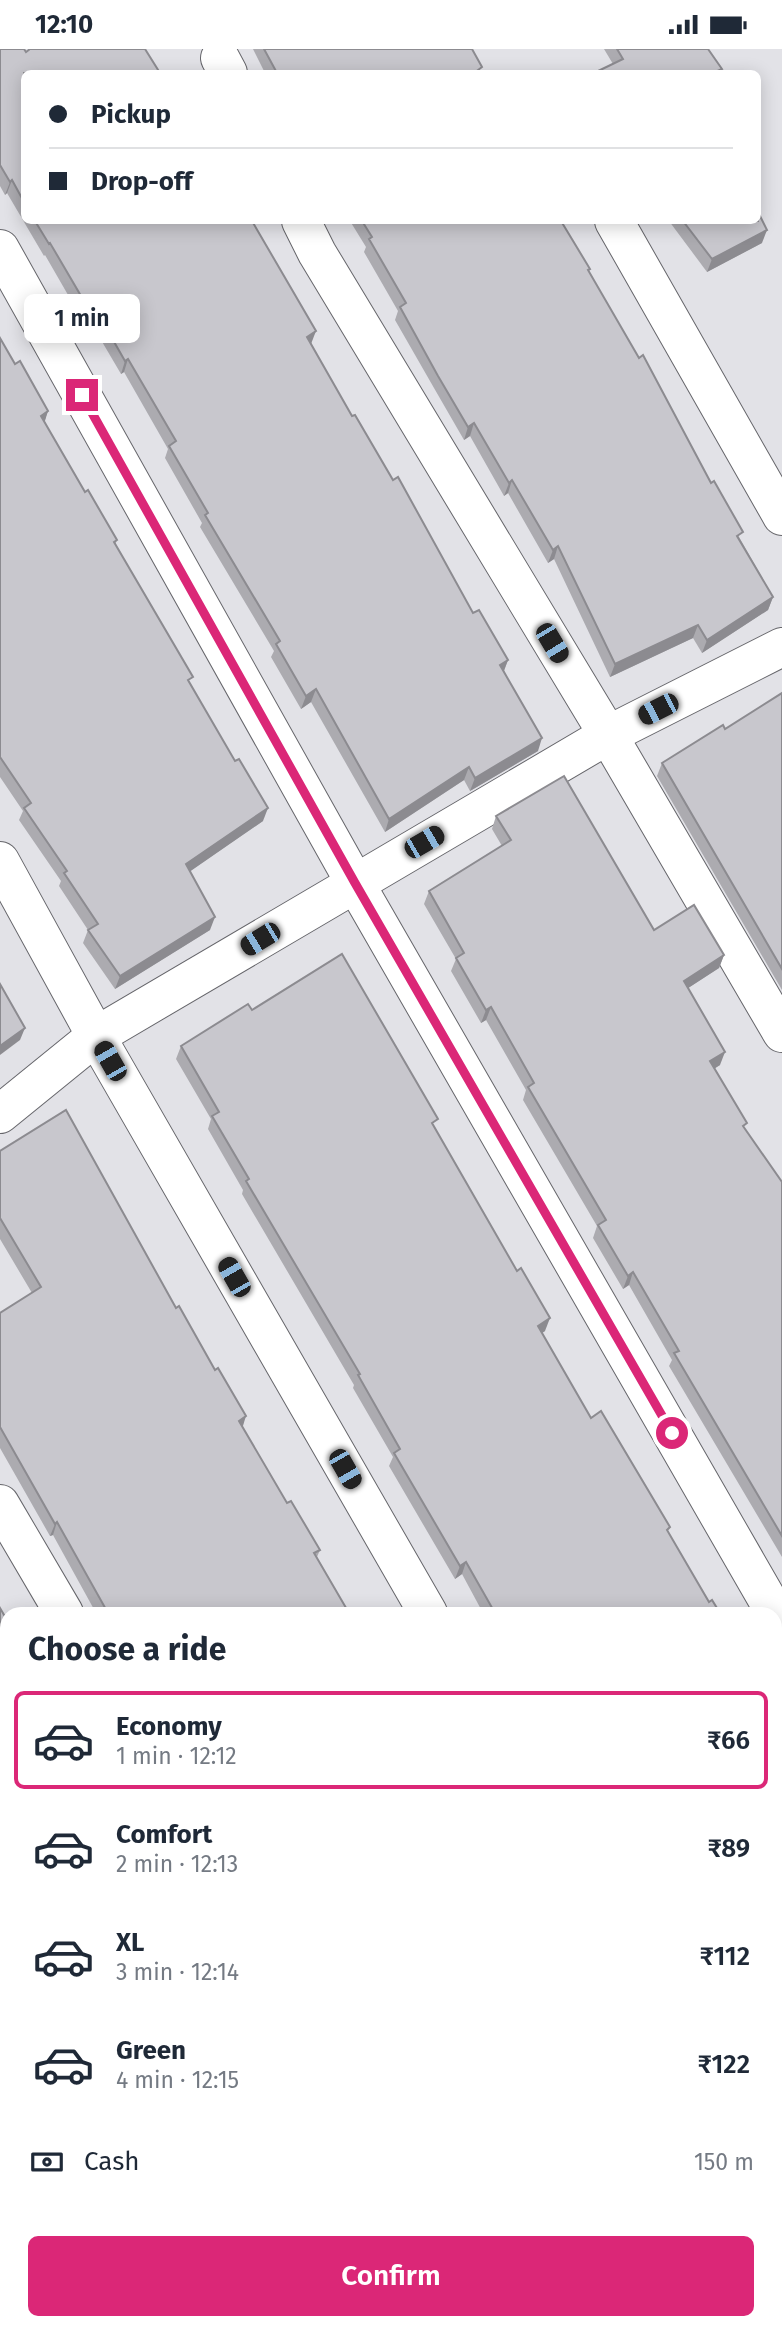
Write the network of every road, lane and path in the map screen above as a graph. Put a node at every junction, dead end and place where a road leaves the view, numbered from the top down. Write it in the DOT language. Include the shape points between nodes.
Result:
graph roads {
  1 [pos="302,224"];
  2 [pos="616,224"];
  3 [pos="0,249"];
  4 [pos="782,516"];
  5 [pos="782,647"];
  6 [pos="608,734"];
  7 [pos="0,861"];
  8 [pos="355,883"];
  9 [pos="782,1033"];
  10 [pos="96,1037"];
  11 [pos="0,1114"];
  12 [pos="0,1504"];
  13 [pos="60,1607"];
  14 [pos="425,1607"];
  15 [pos="772,1607"];
  1 -- 6 [label="street"];
  2 -- 4 [label="street"];
  3 -- 8 [label="street"];
  5 -- 6 [label="street"];
  6 -- 8 [label="street"];
  6 -- 9 [label="street"];
  7 -- 10 [label="street"];
  8 -- 10 [label="street"];
  8 -- 15 [label="street"];
  10 -- 11 [label="street"];
  10 -- 14 [label="street"];
  12 -- 13 [label="street"];
}
